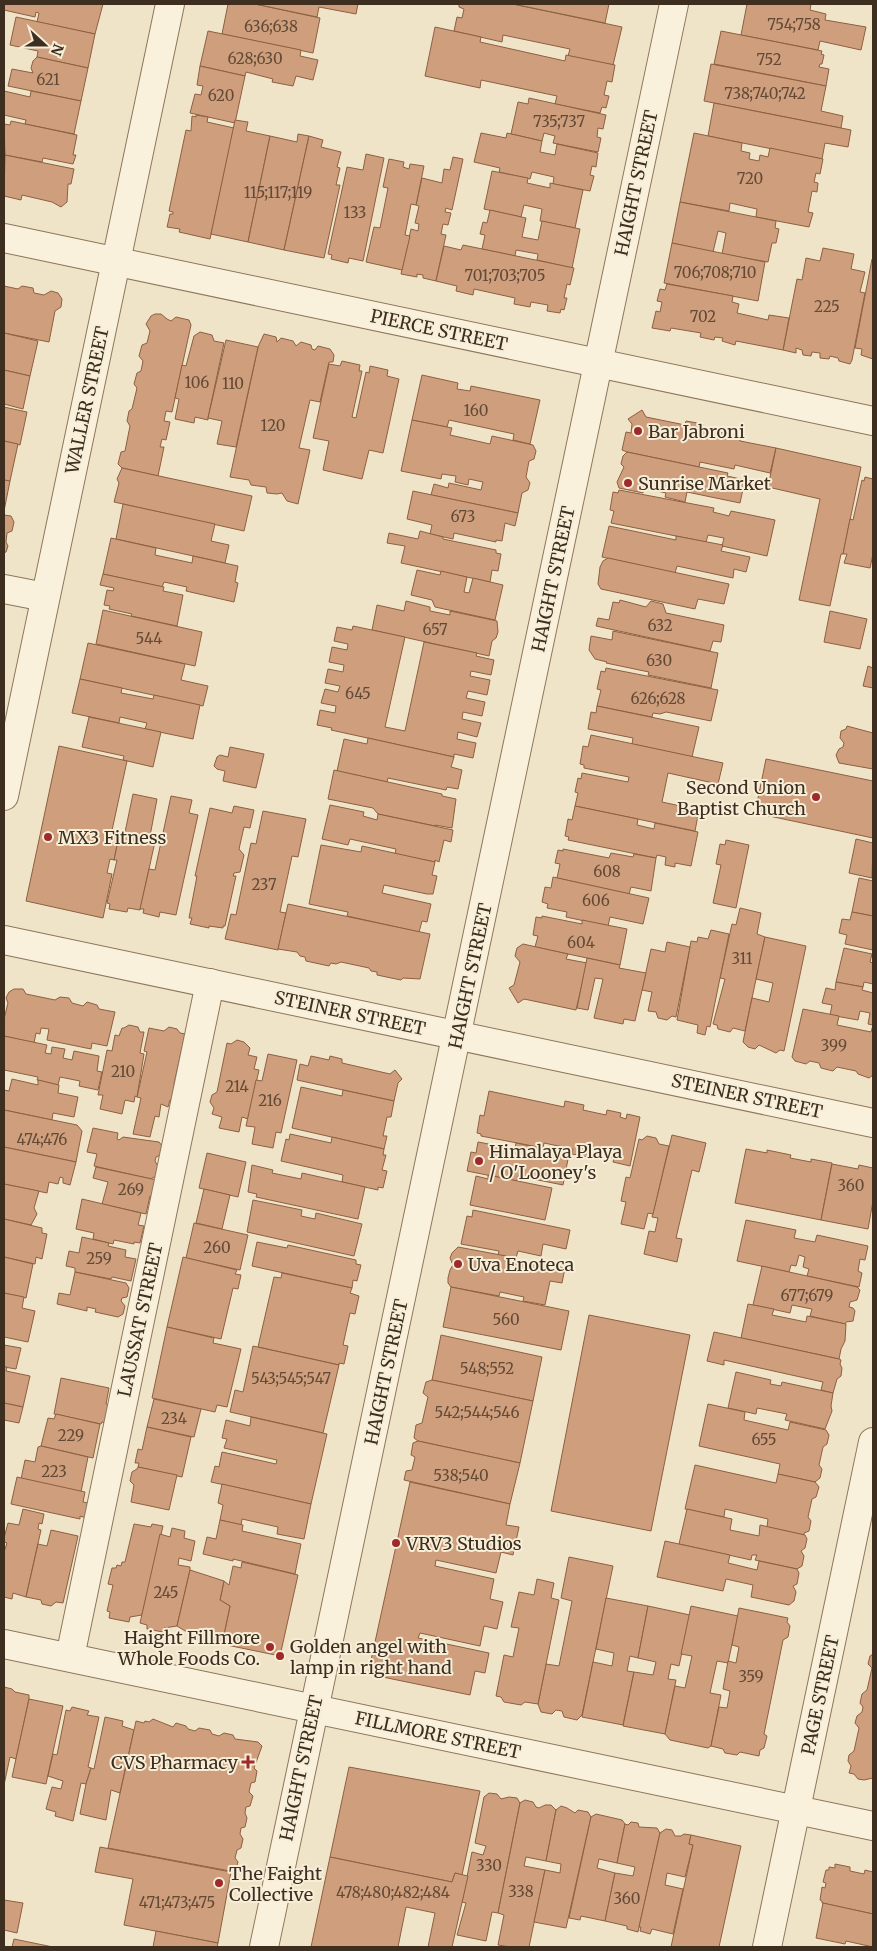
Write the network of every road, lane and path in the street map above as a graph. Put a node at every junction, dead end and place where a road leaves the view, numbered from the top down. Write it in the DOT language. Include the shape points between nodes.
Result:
graph roads {
  1 [pos="170,4"];
  2 [pos="674,4"];
  3 [pos="4,238"];
  4 [pos="116,261"];
  5 [pos="598,363"];
  6 [pos="873,421"];
  7 [pos="4,588"];
  8 [pos="46,597"];
  9 [pos="4,796"];
  10 [pos="4,940"];
  11 [pos="210,983"];
  12 [pos="457,1035"];
  13 [pos="873,1123"];
  14 [pos="873,1442"];
  15 [pos="4,1644"];
  16 [pos="70,1658"];
  17 [pos="314,1709"];
  18 [pos="796,1810"];
  19 [pos="873,1826"];
  20 [pos="264,1947"];
  21 [pos="767,1947"];
  1 -- 4 [label="street, WALLER STREET"];
  2 -- 5 [label="street, HAIGHT STREET"];
  3 -- 4 [label="street, PIERCE STREET"];
  4 -- 5 [label="street, PIERCE STREET"];
  4 -- 8 [label="street, WALLER STREET"];
  5 -- 6 [label="street, PIERCE STREET"];
  5 -- 12 [label="street, HAIGHT STREET"];
  7 -- 8 [label="street"];
  8 -- 9 [label="street, WALLER STREET"];
  10 -- 11 [label="street, STEINER STREET"];
  11 -- 12 [label="street, STEINER STREET"];
  11 -- 16 [label="street, LAUSSAT STREET"];
  12 -- 13 [label="street, STEINER STREET"];
  12 -- 17 [label="street, HAIGHT STREET"];
  14 -- 18 [label="street, PAGE STREET"];
  15 -- 16 [label="street, FILLMORE STREET"];
  16 -- 17 [label="street, FILLMORE STREET"];
  17 -- 18 [label="street, FILLMORE STREET"];
  17 -- 20 [label="street, HAIGHT STREET"];
  18 -- 19 [label="street, FILLMORE STREET"];
  18 -- 21 [label="street, PAGE STREET"];
}
